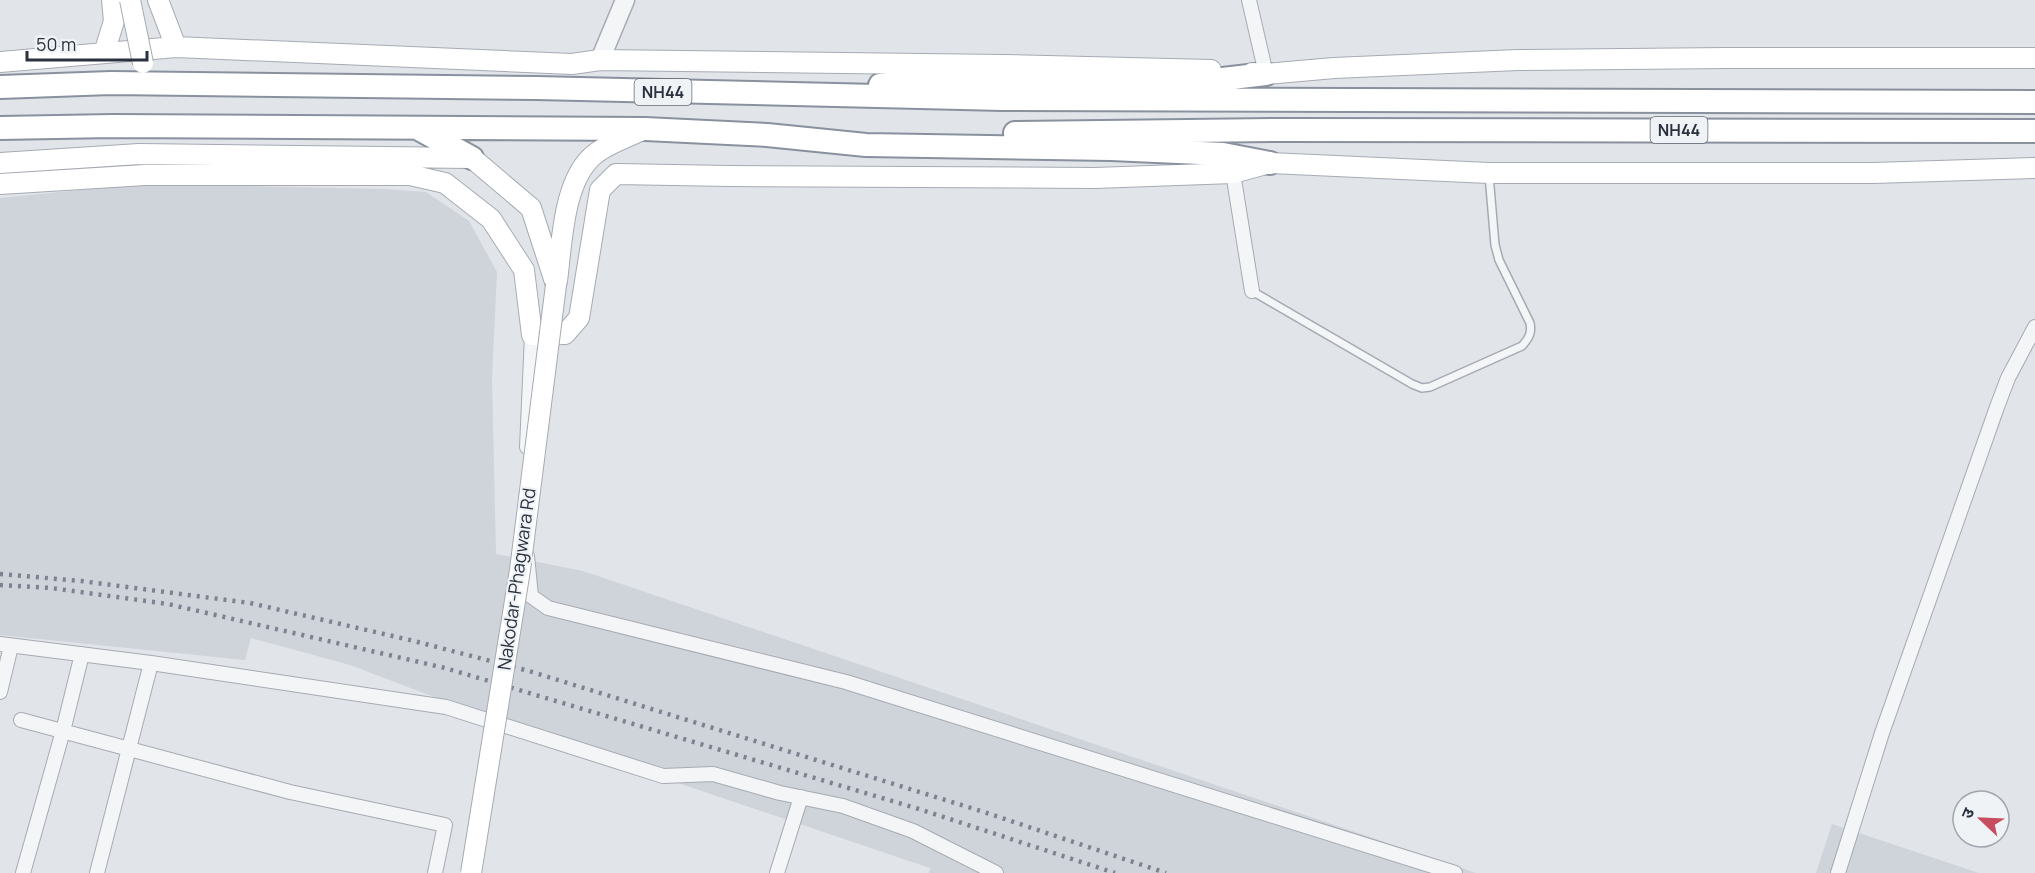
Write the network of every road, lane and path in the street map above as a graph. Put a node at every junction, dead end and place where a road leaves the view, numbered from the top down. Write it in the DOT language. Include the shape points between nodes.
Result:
graph roads {
  1 [pos="112,0"];
  2 [pos="130,0"];
  3 [pos="158,0"];
  4 [pos="625,0"];
  5 [pos="1249,0"];
  6 [pos="176,47"];
  7 [pos="104,53"];
  8 [pos="2035,58"];
  9 [pos="600,60"];
  10 [pos="0,62"];
  11 [pos="146,74"];
  12 [pos="1266,75"];
  13 [pos="0,87"];
  14 [pos="780,95"];
  15 [pos="2035,102"];
  16 [pos="416,127"];
  17 [pos="0,128"];
  18 [pos="645,129"];
  19 [pos="2035,131"];
  20 [pos="768,135"];
  21 [pos="472,158"];
  22 [pos="1270,162"];
  23 [pos="0,163"];
  24 [pos="2035,168"];
  25 [pos="1233,173"];
  26 [pos="1489,173"];
  27 [pos="0,184"];
  28 [pos="556,285"];
  29 [pos="1252,291"];
  30 [pos="2035,327"];
  31 [pos="532,335"];
  32 [pos="5,645"];
  33 [pos="82,654"];
  34 [pos="151,663"];
  35 [pos="0,692"];
  36 [pos="21,720"];
  37 [pos="63,731"];
  38 [pos="129,749"];
  39 [pos="801,797"];
  40 [pos="23,873"];
  41 [pos="97,873"];
  42 [pos="435,873"];
  43 [pos="471,873"];
  44 [pos="777,873"];
  45 [pos="996,873"];
  46 [pos="1455,873"];
  47 [pos="1838,873"];
  1 -- 7 [label="main road" via="114,21"];
  2 -- 11 [label="main road, bridge"];
  3 -- 6 [label="main road"];
  4 -- 9 [label="street"];
  5 -- 12 [label="street"];
  6 -- 7 [label="main road"];
  6 -- 9 [label="main road" via="572,64"];
  7 -- 10 [label="main road"];
  8 -- 12 [label="main road" via="1518,60"];
  9 -- 12 [label="main road" via="1206,69"];
  11 -- 13 [label="highway, NH44" via="111,83"];
  11 -- 14 [label="highway, NH44"];
  12 -- 14 [label="highway" via="1214,81 915,81"];
  14 -- 15 [label="highway, NH44"];
  16 -- 17 [label="highway, NH44"];
  16 -- 18 [label="highway, NH44"];
  16 -- 21 [label="highway"];
  18 -- 20 [label="highway, NH44"];
  18 -- 28 [label="main road, Nakodar-Phagwara Rd" via="595,154 579,173 571,189"];
  19 -- 20 [label="highway, NH44" via="1323,130"];
  20 -- 22 [label="highway" via="866,145 1223,154"];
  21 -- 23 [label="main road" via="139,154"];
  21 -- 28 [label="main road" via="531,208"];
  22 -- 25 [label="main road"];
  22 -- 26 [label="main road"];
  24 -- 26 [label="main road" via="1873,173"];
  25 -- 29 [label="street"];
  25 -- 31 [label="main road" via="1095,178 616,174 600,190 579,318 565,334"];
  26 -- 29 [label="lane" via="1499,260 1532,331 1522,346 1422,388"];
  27 -- 31 [label="main road" via="145,175 410,175 445,183 491,219 524,270"];
  28 -- 43 [label="main road, Nakodar-Phagwara Rd, bridge" via="520,570"];
  30 -- 47 [label="street" via="1997,407 1882,733"];
  31 -- 46 [label="street" via="524,520 531,596 548,608 846,682"];
  32 -- 33 [label="street"];
  32 -- 35 [label="street"];
  33 -- 34 [label="street"];
  33 -- 37 [label="street"];
  34 -- 38 [label="street"];
  34 -- 39 [label="street" via="446,706 663,776 713,774"];
  36 -- 37 [label="street"];
  37 -- 38 [label="street"];
  37 -- 40 [label="street"];
  38 -- 41 [label="street"];
  38 -- 42 [label="street" via="290,792 445,825"];
  39 -- 44 [label="street"];
  39 -- 45 [label="street" via="843,806 913,831"];
}
